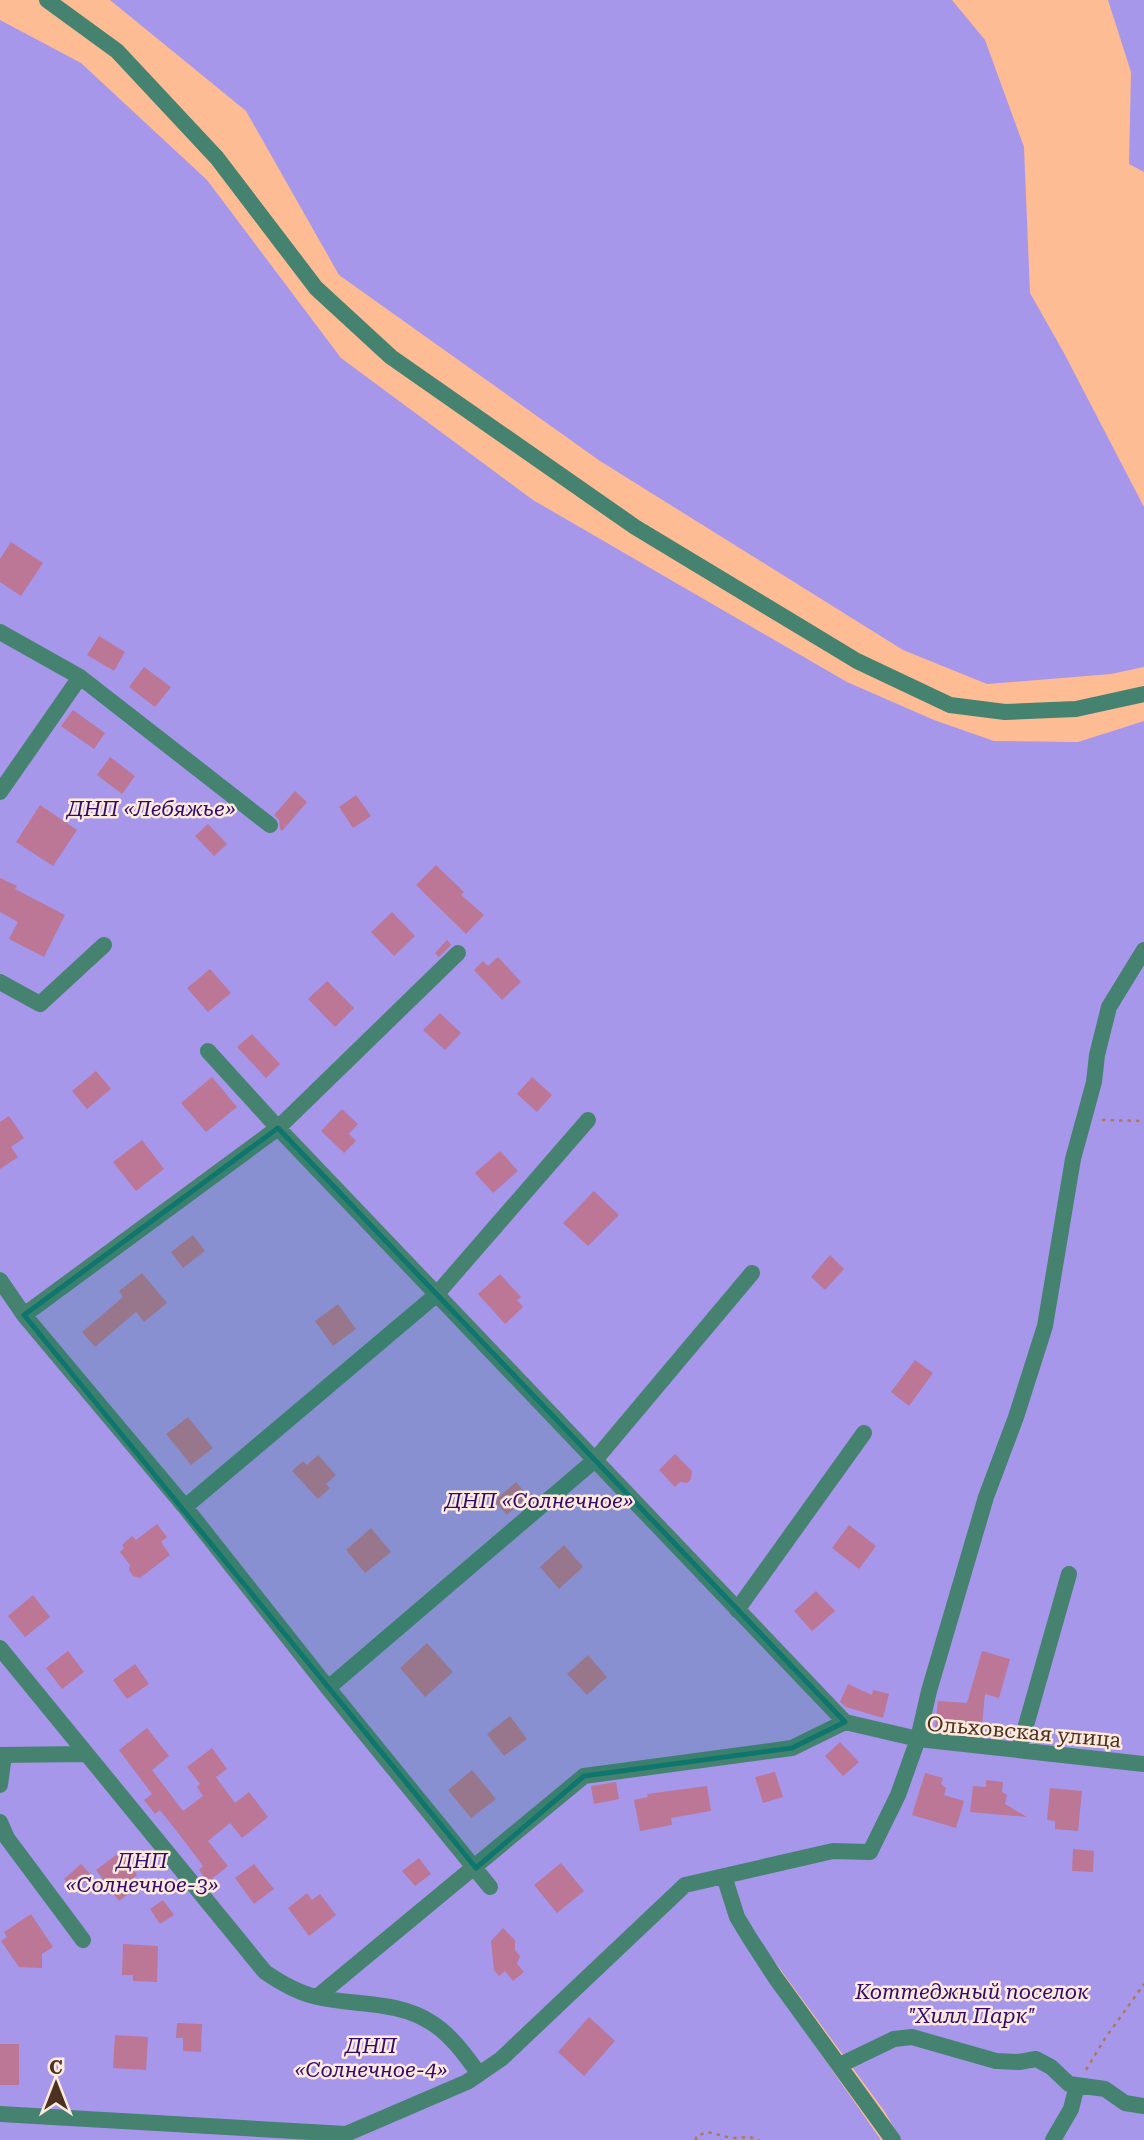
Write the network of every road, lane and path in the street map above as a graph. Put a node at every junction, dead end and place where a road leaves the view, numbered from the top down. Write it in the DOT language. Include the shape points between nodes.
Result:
graph roads {
  1 [pos="47,0"];
  2 [pos="0,632"];
  3 [pos="80,677"];
  4 [pos="1144,694"];
  5 [pos="0,792"];
  6 [pos="270,825"];
  7 [pos="104,945"];
  8 [pos="1144,950"];
  9 [pos="458,953"];
  10 [pos="0,982"];
  11 [pos="208,1051"];
  12 [pos="588,1120"];
  13 [pos="1084,1121"];
  14 [pos="1144,1121"];
  15 [pos="278,1128"];
  16 [pos="752,1273"];
  17 [pos="0,1280"];
  18 [pos="436,1295"];
  19 [pos="24,1315"];
  20 [pos="864,1433"];
  21 [pos="595,1460"];
  22 [pos="185,1507"];
  23 [pos="1069,1574"];
  24 [pos="737,1610"];
  25 [pos="0,1648"];
  26 [pos="328,1688"];
  27 [pos="845,1722"];
  28 [pos="918,1739"];
  29 [pos="1019,1750"];
  30 [pos="85,1754"];
  31 [pos="2,1755"];
  32 [pos="1144,1764"];
  33 [pos="0,1785"];
  34 [pos="0,1822"];
  35 [pos="475,1868"];
  36 [pos="724,1875"];
  37 [pos="490,1887"];
  38 [pos="83,1940"];
  39 [pos="1144,1984"];
  40 [pos="317,1997"];
  41 [pos="840,2065"];
  42 [pos="479,2074"];
  43 [pos="1077,2085"];
  44 [pos="1144,2106"];
  45 [pos="0,2114"];
  46 [pos="341,2137"];
  47 [pos="696,2140"];
  48 [pos="759,2140"];
  49 [pos="893,2140"];
  50 [pos="1053,2140"];
  1 -- 4 [label="street" via="117,51 217,158 317,288 391,357 635,527 857,661 950,705 1005,712 1076,709"];
  2 -- 3 [label="street"];
  3 -- 5 [label="street"];
  3 -- 6 [label="street"];
  7 -- 10 [label="street" via="40,1004"];
  8 -- 13 [label="street" via="1109,1007"];
  9 -- 15 [label="street"];
  11 -- 15 [label="street"];
  12 -- 18 [label="street"];
  13 -- 14 [label="path"];
  13 -- 28 [label="street" via="1073,1159 1045,1326 982,1509"];
  15 -- 18 [label="street"];
  15 -- 19 [label="street"];
  16 -- 21 [label="street"];
  17 -- 19 [label="street"];
  18 -- 21 [label="street"];
  18 -- 22 [label="street"];
  19 -- 22 [label="street"];
  20 -- 24 [label="street"];
  21 -- 24 [label="street"];
  21 -- 26 [label="street"];
  22 -- 26 [label="street"];
  23 -- 29 [label="street"];
  24 -- 27 [label="street"];
  25 -- 30 [label="street"];
  26 -- 35 [label="street"];
  27 -- 28 [label="street"];
  27 -- 35 [label="street" via="792,1748 584,1776"];
  28 -- 29 [label="street, Ольховская улица"];
  28 -- 36 [label="street, Ольховская улица" via="898,1796 870,1852 833,1851"];
  29 -- 32 [label="street, Ольховская улица"];
  30 -- 31 [label="street"];
  30 -- 40 [label="street" via="265,1972 287,1987"];
  31 -- 33 [label="street"];
  34 -- 38 [label="street" via="6,1838"];
  35 -- 37 [label="street"];
  35 -- 40 [label="street"];
  36 -- 41 [label="street" via="737,1917"];
  36 -- 42 [label="street" via="685,1885"];
  39 -- 43 [label="path"];
  40 -- 42 [label="street" via="408,2011 433,2023"];
  41 -- 43 [label="street" via="894,2039 912,2037 996,2061 1036,2059"];
  41 -- 49 [label="street"];
  42 -- 46 [label="street"];
  43 -- 44 [label="street" via="1105,2089 1125,2103"];
  43 -- 50 [label="street" via="1071,2109"];
  45 -- 46 [label="street"];
  47 -- 48 [label="path" via="708,2132"];
}
